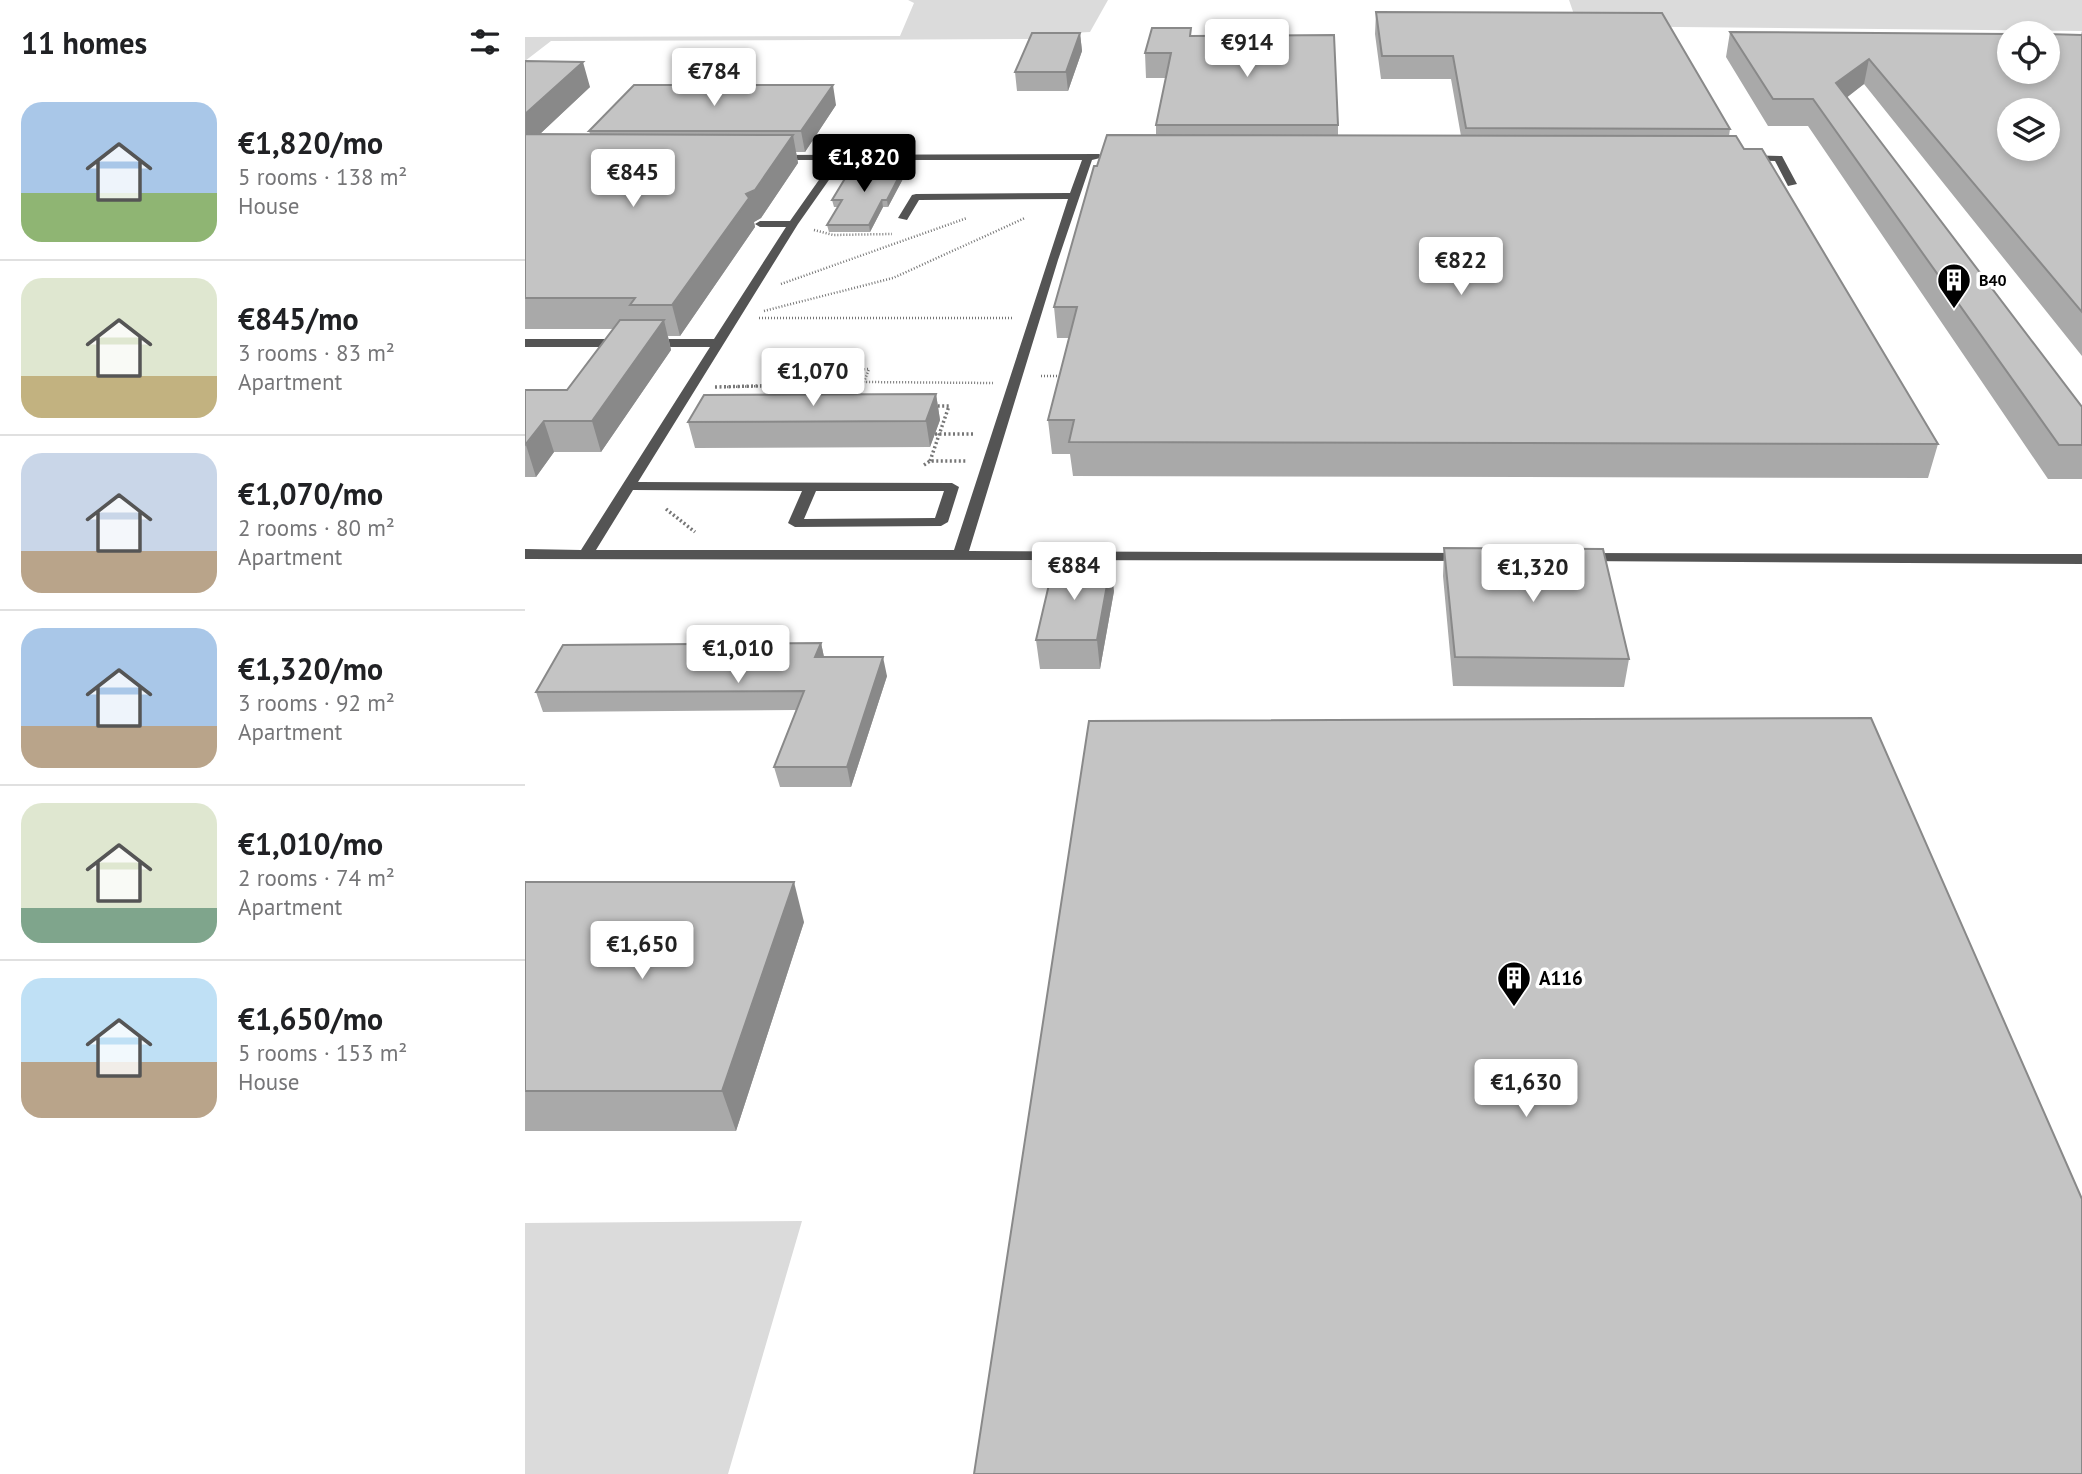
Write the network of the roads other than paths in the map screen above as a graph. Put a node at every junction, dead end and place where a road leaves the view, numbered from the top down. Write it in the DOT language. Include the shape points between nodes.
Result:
graph roads {
  1 [pos="765,157"];
  2 [pos="840,157"];
  3 [pos="1088,157"];
  4 [pos="1112,157"];
  5 [pos="1727,158"];
  6 [pos="1792,184"];
  7 [pos="1073,199"];
  8 [pos="903,218"];
  9 [pos="760,224"];
  10 [pos="793,224"];
  11 [pos="525,343"];
  12 [pos="719,343"];
  13 [pos="634,486"];
  14 [pos="811,487"];
  15 [pos="525,554"];
  16 [pos="585,555"];
  17 [pos="960,555"];
  18 [pos="1486,558"];
  19 [pos="1560,558"];
  20 [pos="2082,559"];
  1 -- 2 [label="lane"];
  2 -- 3 [label="lane"];
  2 -- 10 [label="lane"];
  3 -- 4 [label="lane"];
  3 -- 7 [label="lane"];
  5 -- 6 [label="lane" via="1778,158"];
  7 -- 8 [label="lane" via="916,197"];
  7 -- 17 [label="lane"];
  9 -- 10 [label="lane"];
  10 -- 12 [label="lane"];
  11 -- 12 [label="lane"];
  12 -- 13 [label="lane"];
  13 -- 14 [label="lane"];
  13 -- 16 [label="lane"];
  14 -- 14 [label="lane" via="795,523 941,522 952,487"];
  15 -- 16 [label="lane"];
  16 -- 17 [label="lane"];
  17 -- 18 [label="lane"];
  19 -- 20 [label="lane"];
}
